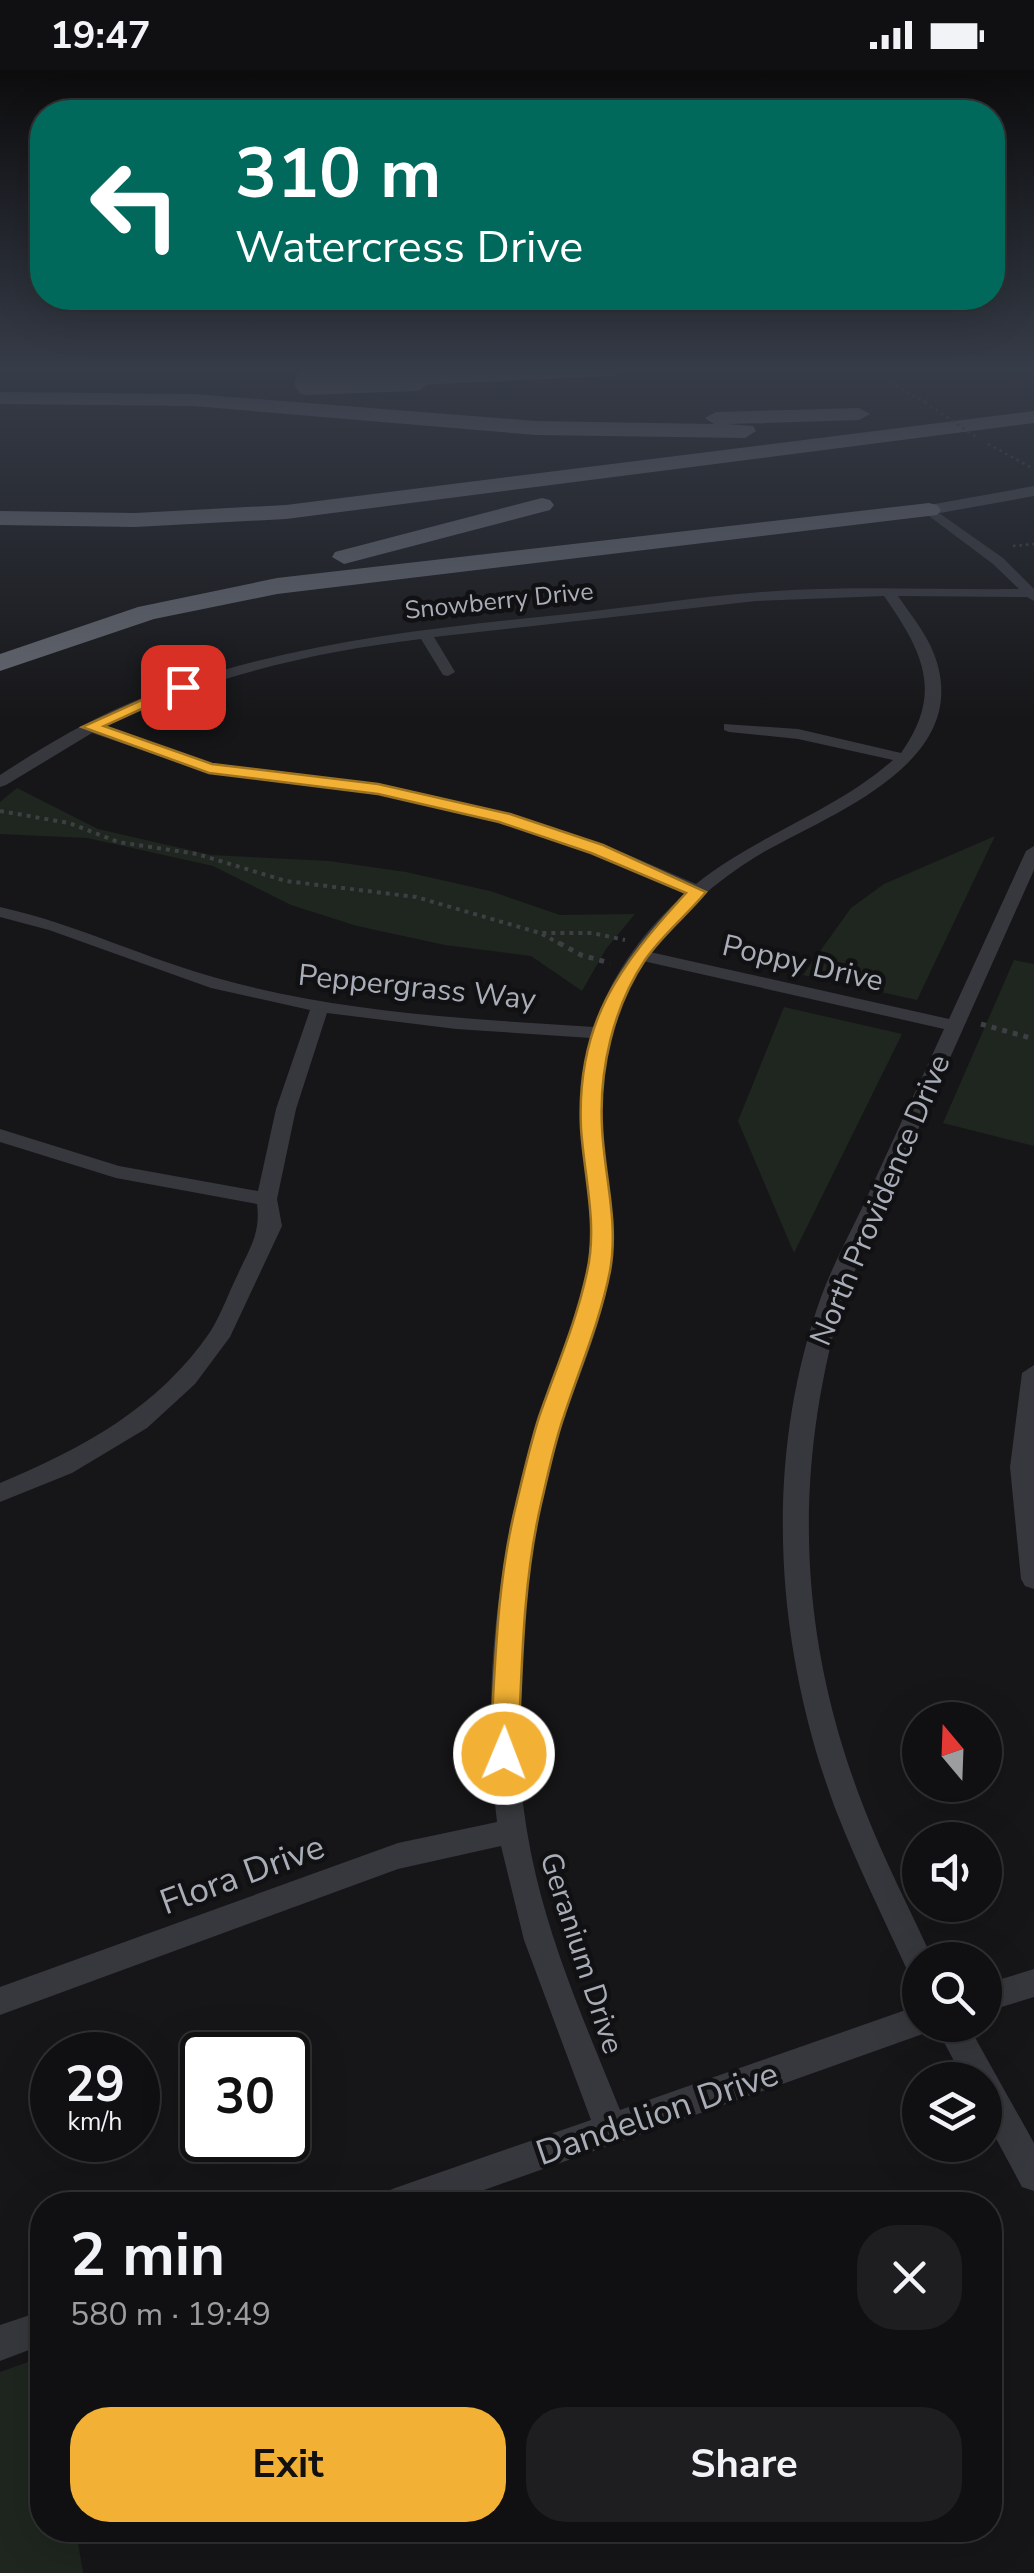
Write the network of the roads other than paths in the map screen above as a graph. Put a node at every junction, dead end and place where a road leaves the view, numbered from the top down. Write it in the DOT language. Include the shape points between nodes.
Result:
graph roads {
  1 [pos="493,487"];
  2 [pos="633,487"];
  3 [pos="1034,492"];
  4 [pos="928,510"];
  5 [pos="0,518"];
  6 [pos="888,593"];
  7 [pos="1033,594"];
  8 [pos="147,614"];
  9 [pos="424,632"];
  10 [pos="0,663"];
  11 [pos="448,672"];
  12 [pos="90,727"];
  13 [pos="729,727"];
  14 [pos="903,758"];
  15 [pos="0,782"];
  16 [pos="1034,851"];
  17 [pos="697,892"];
  18 [pos="0,912"];
  19 [pos="633,948"];
  20 [pos="320,1007"];
  21 [pos="955,1026"];
  22 [pos="602,1033"];
  23 [pos="0,1135"];
  24 [pos="267,1198"];
  25 [pos="1034,1373"];
  26 [pos="0,1494"];
  27 [pos="1034,1580"];
  28 [pos="513,1831"];
  29 [pos="910,1942"];
  30 [pos="1034,1983"];
  31 [pos="1002,1993"];
  32 [pos="0,2001"];
  33 [pos="902,2026"];
  34 [pos="1002,2117"];
  35 [pos="612,2129"];
  36 [pos="1034,2175"];
  37 [pos="432,2192"];
  38 [pos="30,2333"];
  39 [pos="0,2344"];
  1 -- 5 [label="highway" via="305,510 135,520"];
  2 -- 8 [label="highway" via="442,529"];
  3 -- 4 [label="main road"];
  4 -- 7 [label="street"];
  4 -- 8 [label="highway" via="317,580"];
  6 -- 7 [label="street, Snowberry Drive"];
  6 -- 9 [label="street, Snowberry Drive" via="779,595"];
  6 -- 14 [label="street, Geranium Drive" via="924,648 934,688 925,729"];
  8 -- 10 [label="highway"];
  9 -- 11 [label="street"];
  9 -- 12 [label="street, Snowberry Drive" via="238,670"];
  12 -- 15 [label="street, Snowberry Drive"];
  12 -- 17 [label="street" via="209,768 378,789 504,818"];
  13 -- 14 [label="street" via="798,734"];
  14 -- 17 [label="street, Geranium Drive" via="860,795 757,849"];
  16 -- 21 [label="street, North Providence Drive"];
  17 -- 19 [label="street, Geranium Drive"];
  18 -- 20 [label="street, Peppergrass Way" via="58,926 216,984"];
  19 -- 21 [label="street, Poppy Drive"];
  19 -- 22 [label="street, Geranium Drive"];
  20 -- 22 [label="street, Peppergrass Way" via="424,1022"];
  20 -- 24 [label="street" via="294,1077"];
  21 -- 29 [label="street, North Providence Drive" via="823,1324 802,1412 793,1510 798,1601 826,1734 871,1860"];
  22 -- 28 [label="street, Geranium Drive" via="592,1094 600,1267 539,1460 510,1620 504,1754"];
  23 -- 24 [label="street" via="116,1172"];
  24 -- 26 [label="street" via="271,1226 236,1308 187,1378 103,1446"];
  25 -- 27 [label="street" via="1022,1466"];
  28 -- 32 [label="street, Flora Drive" via="398,1856"];
  28 -- 35 [label="street, Geranium Drive" via="534,1924"];
  30 -- 31 [label="street"];
  33 -- 35 [label="street, Dandelion Drive"];
  34 -- 36 [label="street"];
  35 -- 37 [label="street, Dandelion Drive"];
  38 -- 39 [label="street"];
}
